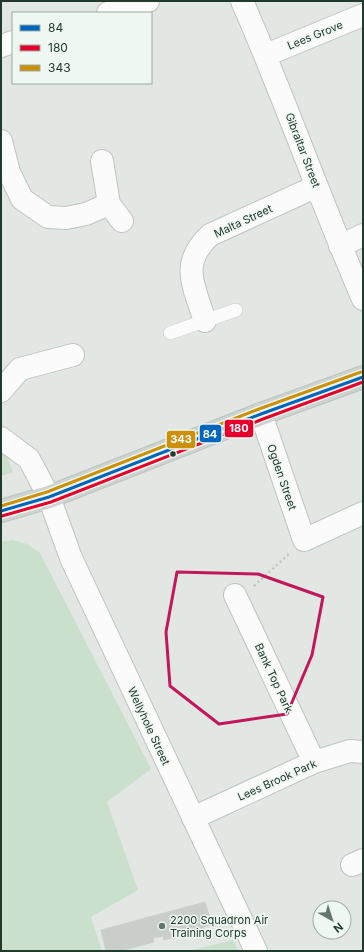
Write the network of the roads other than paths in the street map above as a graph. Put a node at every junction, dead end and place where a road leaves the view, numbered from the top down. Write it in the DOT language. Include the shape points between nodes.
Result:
graph roads {
  1 [pos="148,1"];
  2 [pos="242,1"];
  3 [pos="111,12"];
  4 [pos="363,15"];
  5 [pos="12,42"];
  6 [pos="1,46"];
  7 [pos="266,55"];
  8 [pos="1,142"];
  9 [pos="102,161"];
  10 [pos="317,186"];
  11 [pos="110,204"];
  12 [pos="122,221"];
  13 [pos="363,235"];
  14 [pos="340,246"];
  15 [pos="363,299"];
  16 [pos="236,310"];
  17 [pos="205,321"];
  18 [pos="170,333"];
  19 [pos="73,355"];
  20 [pos="363,377"];
  21 [pos="1,392"];
  22 [pos="261,414"];
  23 [pos="1,438"];
  24 [pos="50,497"];
  25 [pos="1,511"];
  26 [pos="363,513"];
  27 [pos="237,598"];
  28 [pos="363,752"];
  29 [pos="314,762"];
  30 [pos="193,818"];
  31 [pos="256,951"];
  1 -- 3 [label="street"];
  2 -- 7 [label="street, Gibraltar Street"];
  4 -- 7 [label="street, Lees Grove"];
  5 -- 6 [label="street"];
  7 -- 10 [label="street, Gibraltar Street"];
  8 -- 11 [label="street" via="9,172 22,199 48,217 66,218 86,214"];
  9 -- 11 [label="street"];
  10 -- 14 [label="street, Gibraltar Street"];
  10 -- 17 [label="street, Malta Street" via="210,235 199,245 192,260 191,278"];
  11 -- 12 [label="street"];
  13 -- 14 [label="street"];
  14 -- 15 [label="street, Gibraltar Street"];
  16 -- 17 [label="lane"];
  17 -- 18 [label="lane"];
  19 -- 21 [label="street" via="20,369"];
  20 -- 22 [label="main road"];
  22 -- 24 [label="main road"];
  22 -- 26 [label="street, Ogden Street" via="304,540"];
  23 -- 24 [label="street, Wellyhole Street" via="29,459"];
  24 -- 25 [label="main road"];
  24 -- 30 [label="street, Wellyhole Street" via="71,558"];
  27 -- 29 [label="street, Bank Top Park"];
  28 -- 29 [label="street, Lees Brook Park" via="350,751"];
  29 -- 30 [label="street, Lees Brook Park"];
  30 -- 31 [label="street, Wellyhole Street"];
}
